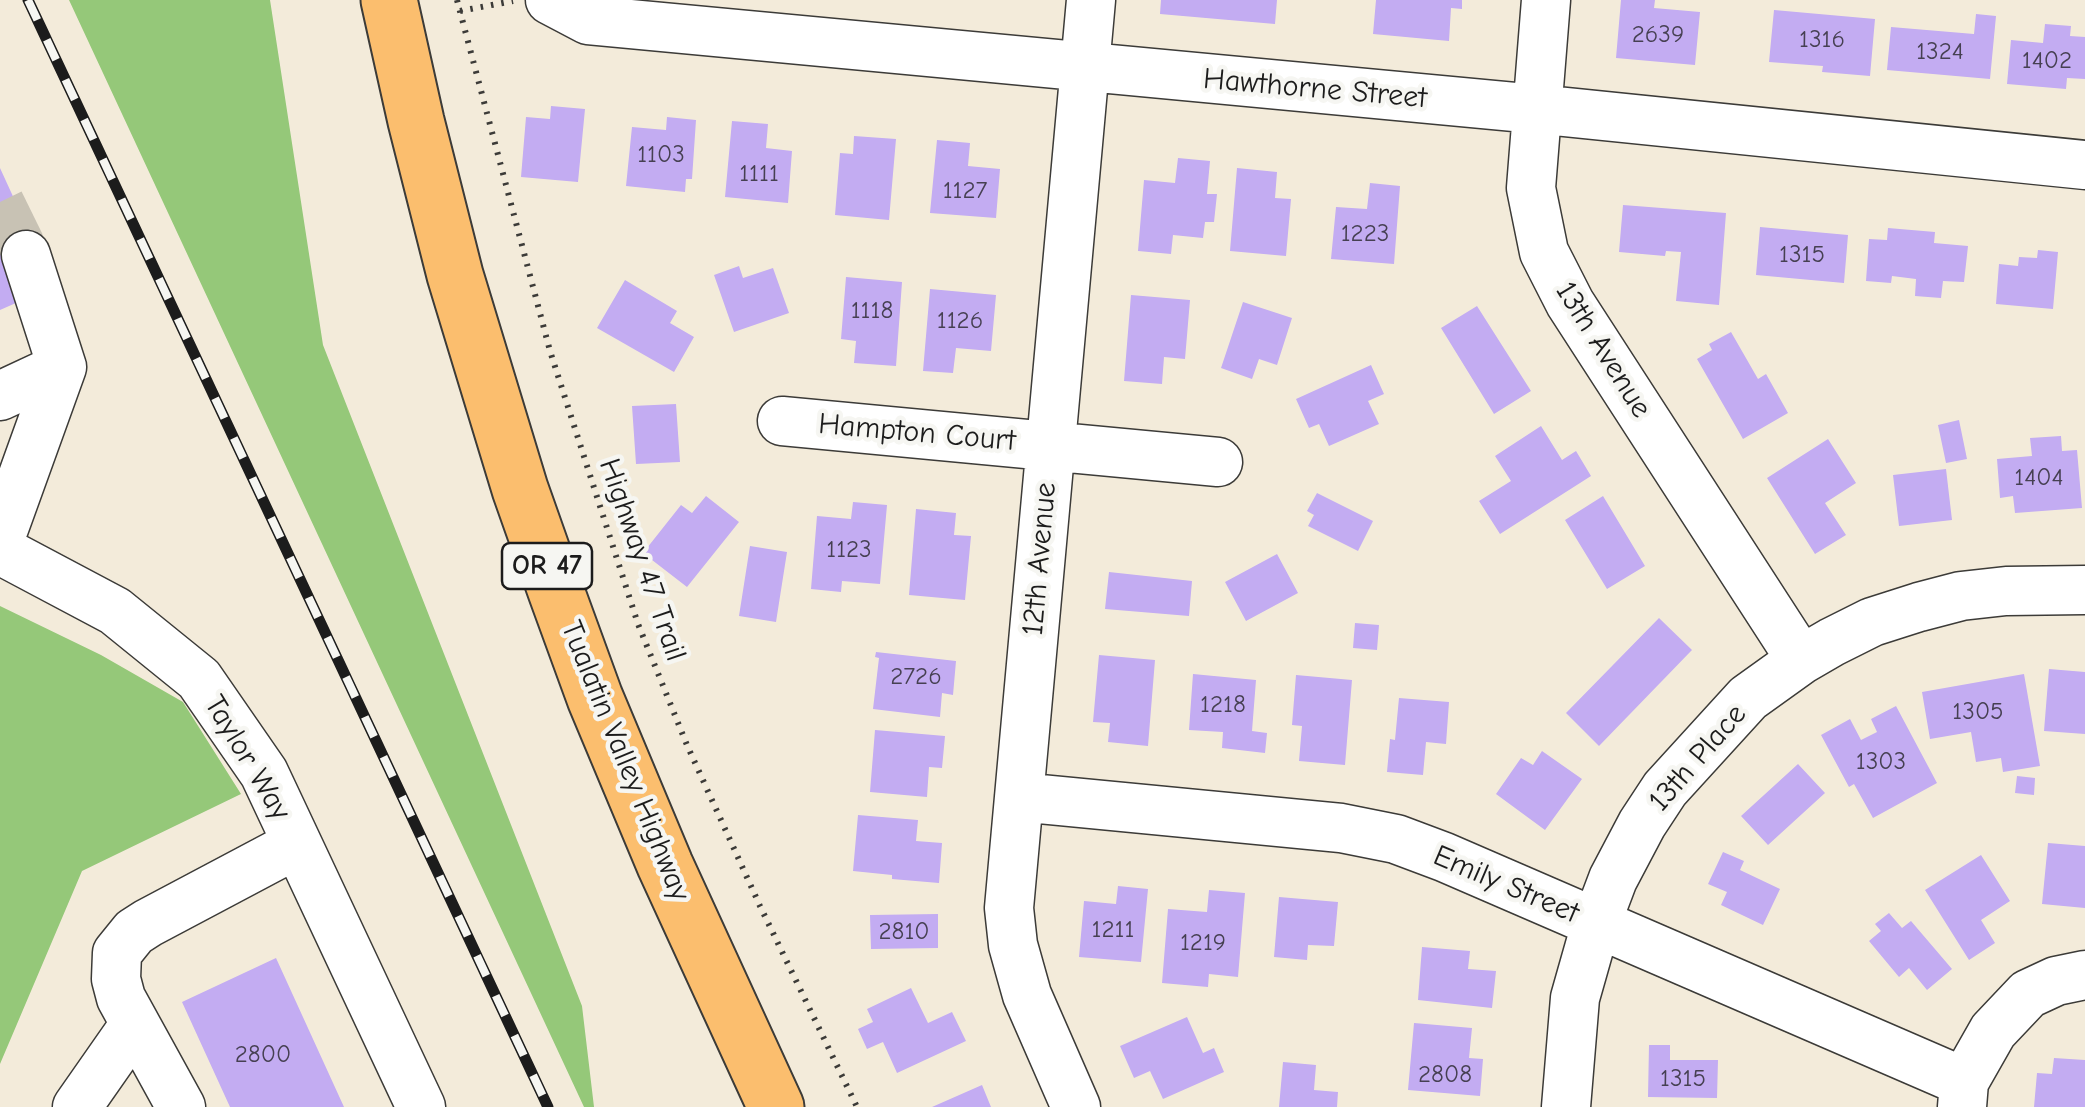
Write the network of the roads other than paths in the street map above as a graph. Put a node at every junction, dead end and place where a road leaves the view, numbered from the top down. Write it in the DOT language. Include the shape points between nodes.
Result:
graph roads {
  1 [pos="389,0"];
  2 [pos="550,0"];
  3 [pos="1091,0"];
  4 [pos="1546,0"];
  5 [pos="1084,68"];
  6 [pos="1536,109"];
  7 [pos="2085,166"];
  8 [pos="26,255"];
  9 [pos="62,366"];
  10 [pos="0,396"];
  11 [pos="782,421"];
  12 [pos="1051,446"];
  13 [pos="1218,462"];
  14 [pos="0,539"];
  15 [pos="0,550"];
  16 [pos="2085,590"];
  17 [pos="1801,660"];
  18 [pos="1018,797"];
  19 [pos="297,844"];
  20 [pos="1596,924"];
  21 [pos="2085,975"];
  22 [pos="135,1024"];
  23 [pos="1963,1094"];
  24 [pos="77,1107"];
  25 [pos="181,1107"];
  26 [pos="422,1107"];
  27 [pos="776,1107"];
  28 [pos="1076,1107"];
  29 [pos="1566,1107"];
  1 -- 27 [label="highway, Tualatin Valley Highway / OR 47" via="455,276 556,591 658,848"];
  2 -- 5 [label="street, Hawthorne Street" via="588,20"];
  3 -- 5 [label="street, 12th Avenue"];
  4 -- 6 [label="street, 13th Avenue"];
  5 -- 6 [label="street, Hawthorne Street"];
  5 -- 12 [label="street, 12th Avenue"];
  6 -- 7 [label="street, Hawthorne Street"];
  6 -- 17 [label="street, 13th Avenue" via="1531,188 1544,252 1570,303"];
  8 -- 9 [label="street"];
  9 -- 10 [label="street"];
  9 -- 14 [label="street"];
  11 -- 12 [label="street, Hampton Court"];
  12 -- 13 [label="street, Hampton Court"];
  12 -- 18 [label="street, 12th Avenue"];
  15 -- 19 [label="street, Taylor Way" via="115,611 199,679 264,773"];
  16 -- 17 [label="street, 13th Place" via="1961,596 1872,622"];
  17 -- 20 [label="street, 13th Place" via="1748,698 1665,789 1613,879"];
  18 -- 20 [label="street, Emily Street" via="1396,839"];
  18 -- 28 [label="street, 12th Avenue" via="1012,946 1026,995"];
  19 -- 22 [label="street" via="134,932 117,952 116,979"];
  19 -- 26 [label="street, Taylor Way"];
  20 -- 23 [label="street, Emily Street"];
  20 -- 29 [label="street, 13th Place" via="1575,998"];
  21 -- 23 [label="street" via="2028,994 1993,1030"];
  22 -- 24 [label="street"];
  22 -- 25 [label="street"];
}
